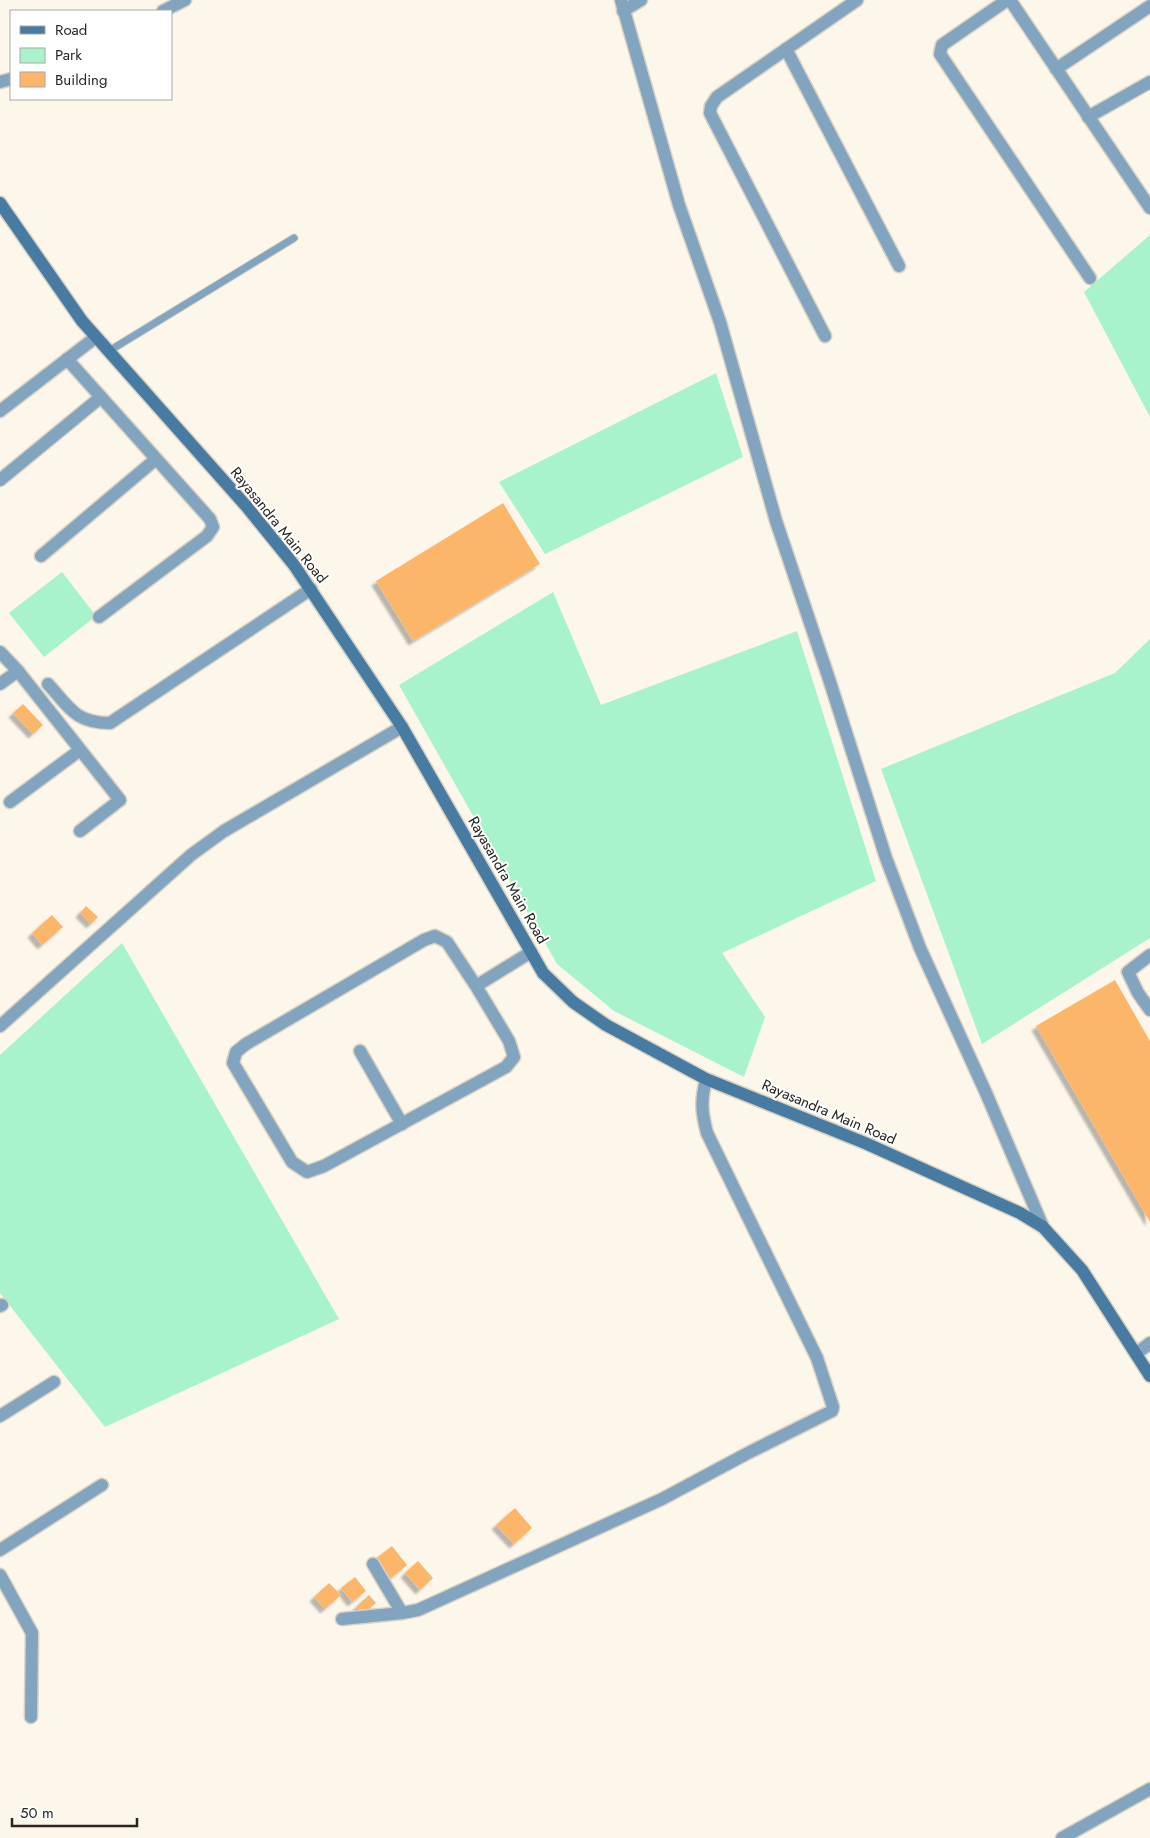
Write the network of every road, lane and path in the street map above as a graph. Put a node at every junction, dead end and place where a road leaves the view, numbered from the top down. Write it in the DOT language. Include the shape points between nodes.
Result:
graph roads {
  1 [pos="185,0"];
  2 [pos="641,0"];
  3 [pos="857,0"];
  4 [pos="1008,0"];
  5 [pos="622,6"];
  6 [pos="1150,6"];
  7 [pos="165,10"];
  8 [pos="786,49"];
  9 [pos="1056,69"];
  10 [pos="1150,82"];
  11 [pos="1088,117"];
  12 [pos="0,203"];
  13 [pos="1150,208"];
  14 [pos="294,238"];
  15 [pos="899,266"];
  16 [pos="1090,278"];
  17 [pos="825,336"];
  18 [pos="96,337"];
  19 [pos="109,351"];
  20 [pos="67,359"];
  21 [pos="101,397"];
  22 [pos="0,411"];
  23 [pos="156,459"];
  24 [pos="0,480"];
  25 [pos="41,556"];
  26 [pos="311,589"];
  27 [pos="99,617"];
  28 [pos="0,652"];
  29 [pos="18,671"];
  30 [pos="0,684"];
  31 [pos="48,684"];
  32 [pos="402,727"];
  33 [pos="80,750"];
  34 [pos="10,802"];
  35 [pos="80,831"];
  36 [pos="531,952"];
  37 [pos="1150,955"];
  38 [pos="476,986"];
  39 [pos="1150,1010"];
  40 [pos="0,1026"];
  41 [pos="360,1051"];
  42 [pos="706,1078"];
  43 [pos="402,1124"];
  44 [pos="1043,1227"];
  45 [pos="1150,1343"];
  46 [pos="1136,1354"];
  47 [pos="1150,1376"];
  48 [pos="54,1382"];
  49 [pos="0,1416"];
  50 [pos="102,1485"];
  51 [pos="0,1550"];
  52 [pos="373,1564"];
  53 [pos="0,1575"];
  54 [pos="402,1613"];
  55 [pos="342,1619"];
  56 [pos="31,1718"];
  57 [pos="1150,1789"];
  58 [pos="1062,1838"];
  1 -- 7 [label="street"];
  2 -- 5 [label="street"];
  3 -- 8 [label="street"];
  4 -- 9 [label="street"];
  4 -- 16 [label="street" via="942,45 940,54"];
  5 -- 44 [label="street" via="679,205 720,322 776,521 886,858 920,948"];
  6 -- 9 [label="street"];
  8 -- 15 [label="street"];
  8 -- 17 [label="street" via="717,97 710,113"];
  9 -- 11 [label="street"];
  10 -- 11 [label="street"];
  11 -- 13 [label="street"];
  12 -- 18 [label="street, Rayasandra Main Road"];
  14 -- 19 [label="lane"];
  18 -- 19 [label="street, Rayasandra Main Road"];
  18 -- 20 [label="street"];
  19 -- 26 [label="street, Rayasandra Main Road" via="247,507"];
  20 -- 21 [label="street"];
  20 -- 22 [label="street"];
  21 -- 23 [label="street"];
  21 -- 24 [label="street"];
  23 -- 25 [label="street"];
  23 -- 27 [label="street" via="210,519 213,527 207,536"];
  26 -- 31 [label="street" via="110,723 87,721 75,714"];
  26 -- 32 [label="street, Rayasandra Main Road"];
  28 -- 29 [label="street"];
  29 -- 30 [label="street"];
  29 -- 33 [label="street"];
  32 -- 36 [label="street, Rayasandra Main Road"];
  32 -- 40 [label="street" via="224,831 191,855"];
  33 -- 34 [label="street"];
  33 -- 35 [label="street" via="120,800"];
  36 -- 38 [label="street"];
  36 -- 42 [label="street, Rayasandra Main Road" via="543,973 573,1002 606,1025"];
  37 -- 39 [label="street" via="1128,972"];
  38 -- 43 [label="street" via="509,1041 514,1057 506,1067"];
  38 -- 43 [label="street" via="447,942 435,936 236,1052 233,1063 292,1162 307,1172"];
  41 -- 43 [label="street"];
  42 -- 44 [label="street, Rayasandra Main Road" via="865,1143 1020,1213"];
  42 -- 54 [label="street" via="702,1111 707,1132 817,1358 832,1410 662,1499 438,1602"];
  44 -- 46 [label="street, Rayasandra Main Road" via="1082,1270"];
  45 -- 46 [label="street"];
  46 -- 47 [label="street, Rayasandra Main Road"];
  48 -- 49 [label="street"];
  50 -- 51 [label="street"];
  52 -- 54 [label="street"];
  53 -- 56 [label="street" via="32,1633"];
  54 -- 55 [label="street"];
  57 -- 58 [label="street"];
}
